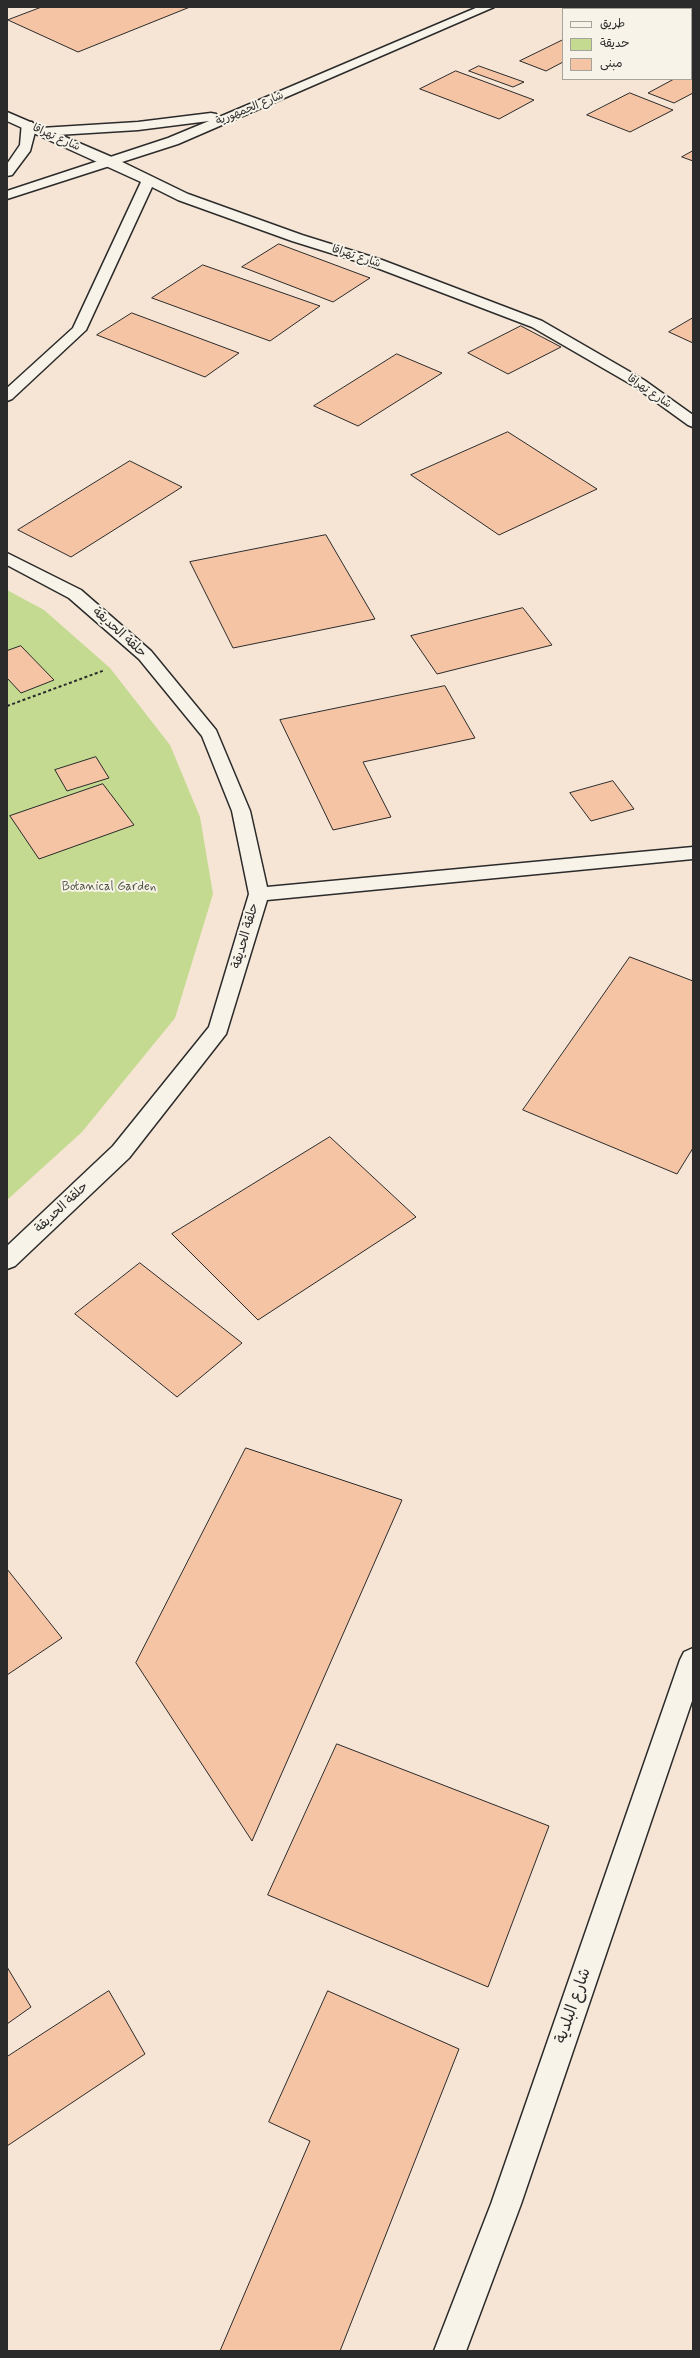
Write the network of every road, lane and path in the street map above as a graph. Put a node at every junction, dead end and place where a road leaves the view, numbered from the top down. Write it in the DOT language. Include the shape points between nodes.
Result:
graph roads {
  1 [pos="488,7"];
  2 [pos="240,114"];
  3 [pos="7,116"];
  4 [pos="28,126"];
  5 [pos="41,132"];
  6 [pos="109,161"];
  7 [pos="7,172"];
  8 [pos="148,180"];
  9 [pos="7,195"];
  10 [pos="7,396"];
  11 [pos="693,422"];
  12 [pos="7,558"];
  13 [pos="145,655"];
  14 [pos="7,706"];
  15 [pos="693,853"];
  16 [pos="259,894"];
  17 [pos="7,1260"];
  18 [pos="693,1660"];
  19 [pos="450,2351"];
  1 -- 2 [label="street, شارع الجمهورية"];
  2 -- 5 [label="street" via="138,126"];
  2 -- 6 [label="street, شارع الجمهورية" via="173,141"];
  3 -- 4 [label="street, شارع تهراقا"];
  4 -- 5 [label="street, شارع تهراقا"];
  4 -- 7 [label="street" via="30,138 22,155"];
  5 -- 6 [label="street, شارع تهراقا"];
  6 -- 8 [label="street, شارع تهراقا"];
  6 -- 9 [label="street, شارع الجمهورية" via="98,167"];
  8 -- 10 [label="street" via="79,330"];
  8 -- 11 [label="street, شارع تهراقا" via="206,206 377,263 537,324 639,383"];
  12 -- 13 [label="street, حلقة الحديقة" via="75,594"];
  13 -- 14 [label="path"];
  13 -- 16 [label="street, حلقة الحديقة" via="210,734 241,810"];
  15 -- 16 [label="street"];
  16 -- 17 [label="street, حلقة الحديقة" via="219,1029 121,1152"];
  18 -- 19 [label="street, شارع البلدية" via="506,2204"];
}
